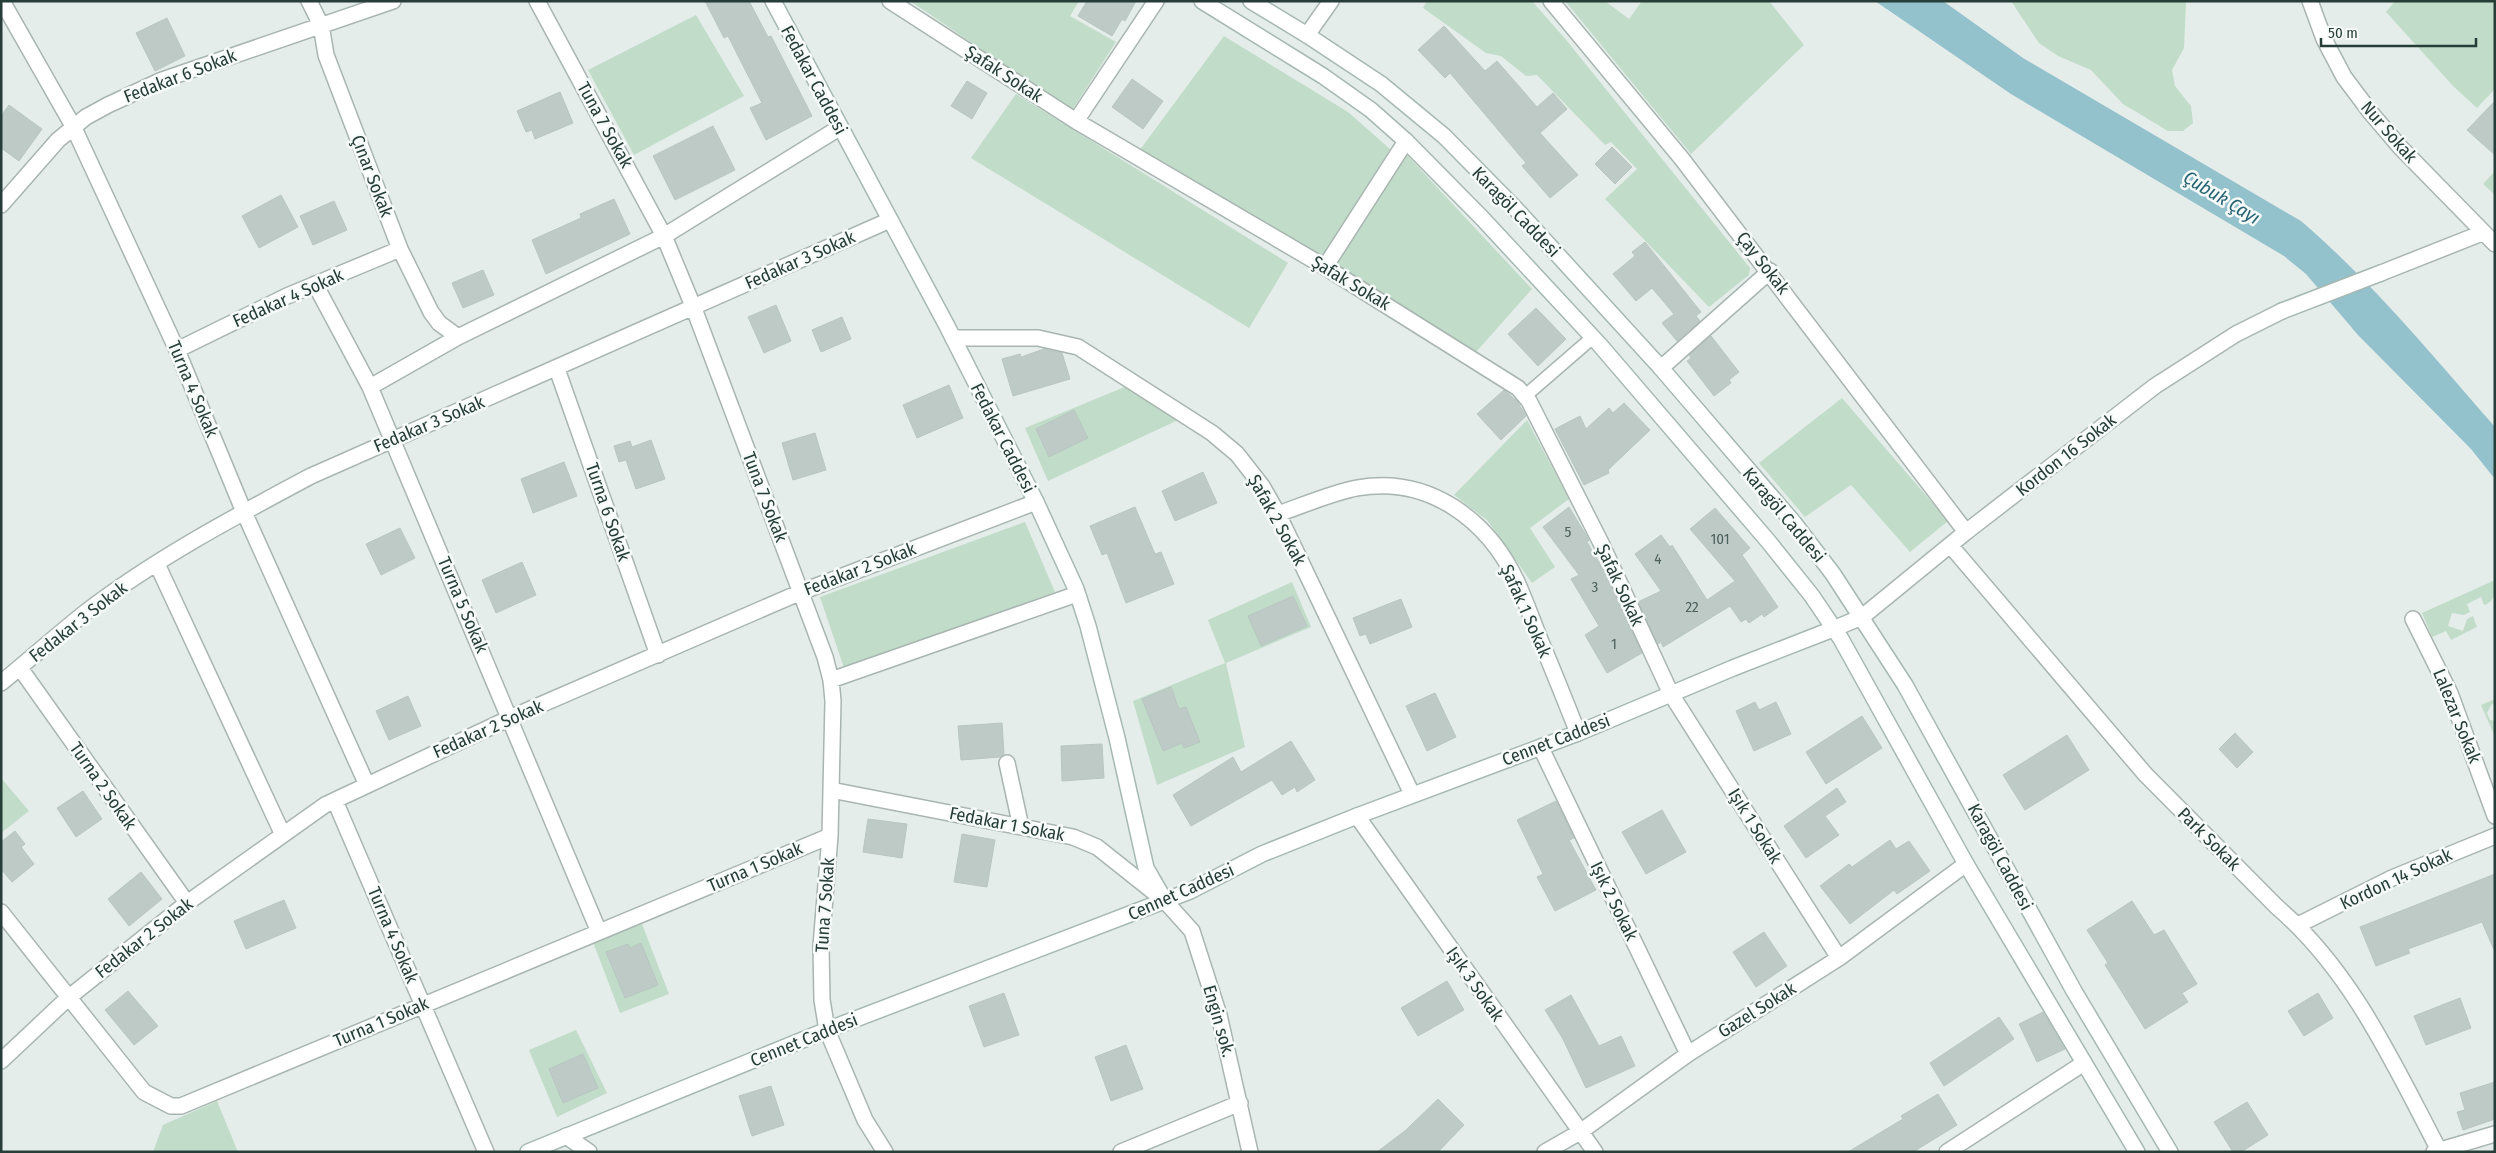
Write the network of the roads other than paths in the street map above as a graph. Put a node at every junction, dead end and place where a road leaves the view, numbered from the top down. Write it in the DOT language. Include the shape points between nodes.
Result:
graph roads {
  1 [pos="2,1"];
  2 [pos="309,1"];
  3 [pos="392,1"];
  4 [pos="537,1"];
  5 [pos="773,1"];
  6 [pos="890,1"];
  7 [pos="1156,1"];
  8 [pos="1202,1"];
  9 [pos="1251,1"];
  10 [pos="1330,1"];
  11 [pos="1550,1"];
  12 [pos="2310,1"];
  13 [pos="321,25"];
  14 [pos="1307,35"];
  15 [pos="1076,121"];
  16 [pos="73,126"];
  17 [pos="840,128"];
  18 [pos="1406,141"];
  19 [pos="1,205"];
  20 [pos="890,220"];
  21 [pos="2482,233"];
  22 [pos="664,236"];
  23 [pos="2495,244"];
  24 [pos="400,250"];
  25 [pos="1325,267"];
  26 [pos="1770,271"];
  27 [pos="315,284"];
  28 [pos="693,306"];
  29 [pos="458,337"];
  30 [pos="953,338"];
  31 [pos="1592,338"];
  32 [pos="177,350"];
  33 [pos="1661,368"];
  34 [pos="557,369"];
  35 [pos="370,386"];
  36 [pos="1525,396"];
  37 [pos="392,439"];
  38 [pos="1036,502"];
  39 [pos="244,512"];
  40 [pos="1278,514"];
  41 [pos="1966,532"];
  42 [pos="1950,545"];
  43 [pos="157,564"];
  44 [pos="801,592"];
  45 [pos="1077,594"];
  46 [pos="1862,617"];
  47 [pos="2413,619"];
  48 [pos="1833,629"];
  49 [pos="658,656"];
  50 [pos="20,668"];
  51 [pos="831,680"];
  52 [pos="1,683"];
  53 [pos="1671,694"];
  54 [pos="510,718"];
  55 [pos="1578,733"];
  56 [pos="1541,748"];
  57 [pos="1007,763"];
  58 [pos="367,785"];
  59 [pos="831,790"];
  60 [pos="1412,794"];
  61 [pos="335,801"];
  62 [pos="1356,816"];
  63 [pos="2495,816"];
  64 [pos="1021,827"];
  65 [pos="283,835"];
  66 [pos="830,836"];
  67 [pos="2495,836"];
  68 [pos="1966,864"];
  69 [pos="1165,901"];
  70 [pos="187,903"];
  71 [pos="1,912"];
  72 [pos="2298,925"];
  73 [pos="599,932"];
  74 [pos="1839,958"];
  75 [pos="68,998"];
  76 [pos="424,1005"];
  77 [pos="826,1030"];
  78 [pos="1688,1054"];
  79 [pos="1,1061"];
  80 [pos="2084,1063"];
  81 [pos="1240,1103"];
  82 [pos="1580,1132"];
  83 [pos="2495,1134"];
  84 [pos="566,1136"];
  85 [pos="2437,1151"];
  86 [pos="486,1152"];
  87 [pos="528,1152"];
  88 [pos="589,1152"];
  89 [pos="885,1152"];
  90 [pos="1121,1152"];
  91 [pos="1250,1152"];
  92 [pos="1545,1152"];
  93 [pos="1595,1152"];
  94 [pos="1947,1152"];
  95 [pos="2137,1152"];
  96 [pos="2170,1152"];
  1 -- 16 [label="street, Turna 4 Sokak"];
  2 -- 13 [label="street, Çınar Sokak"];
  3 -- 13 [label="street, Fedakar 6 Sokak"];
  4 -- 22 [label="street, Tuna 7 Sokak"];
  5 -- 17 [label="street, Fedakar Caddesi"];
  6 -- 15 [label="street, Şafak Sokak"];
  7 -- 15 [label="street"];
  8 -- 18 [label="street" via="1323,76 1371,110"];
  9 -- 14 [label="street, Karagöl Caddesi"];
  10 -- 14 [label="street"];
  11 -- 26 [label="street, Çay Sokak" via="1682,159"];
  12 -- 21 [label="street, Nur Sokak" via="2324,39 2344,77 2400,147"];
  13 -- 16 [label="street, Fedakar 6 Sokak" via="162,80 108,105"];
  13 -- 24 [label="street, Çınar Sokak" via="326,55"];
  14 -- 33 [label="street, Karagöl Caddesi" via="1380,84 1444,136 1514,207"];
  15 -- 25 [label="street, Şafak Sokak"];
  16 -- 19 [label="street, Fedakar 6 Sokak"];
  16 -- 32 [label="street, Turna 4 Sokak"];
  17 -- 20 [label="street, Fedakar Caddesi"];
  17 -- 22 [label="street"];
  18 -- 25 [label="street"];
  18 -- 31 [label="street"];
  20 -- 28 [label="street, Fedakar 3 Sokak"];
  20 -- 30 [label="street, Fedakar Caddesi"];
  21 -- 23 [label="street, Nur Sokak"];
  21 -- 41 [label="street, Kordon 16 Sokak" via="2282,311 2236,334 2155,386"];
  22 -- 28 [label="street, Tuna 7 Sokak"];
  22 -- 29 [label="street"];
  24 -- 27 [label="street, Fedakar 4 Sokak"];
  24 -- 29 [label="street, Çınar Sokak" via="431,312 439,323"];
  25 -- 36 [label="street, Şafak Sokak" via="1505,378"];
  26 -- 33 [label="street"];
  26 -- 41 [label="street, Çay Sokak"];
  27 -- 32 [label="street, Fedakar 4 Sokak"];
  27 -- 35 [label="street, Turna 5 Sokak"];
  28 -- 34 [label="street, Fedakar 3 Sokak"];
  28 -- 44 [label="street, Tuna 7 Sokak"];
  29 -- 35 [label="street"];
  30 -- 38 [label="street, Fedakar Caddesi"];
  30 -- 40 [label="street, Şafak 2 Sokak" via="1038,338 1078,347 1212,433 1252,471"];
  31 -- 36 [label="lane"];
  31 -- 48 [label="street" via="1768,541 1812,596"];
  32 -- 39 [label="street, Turna 4 Sokak"];
  33 -- 46 [label="street, Karagöl Caddesi" via="1794,523"];
  34 -- 37 [label="street, Fedakar 3 Sokak"];
  34 -- 49 [label="street, Turna 6 Sokak"];
  35 -- 37 [label="street, Turna 5 Sokak"];
  36 -- 53 [label="street, Şafak Sokak"];
  37 -- 39 [label="street, Fedakar 3 Sokak" via="311,476"];
  37 -- 54 [label="street, Turna 5 Sokak"];
  38 -- 44 [label="street, Fedakar 2 Sokak"];
  38 -- 45 [label="street, Fedakar Caddesi"];
  39 -- 43 [label="street, Fedakar 3 Sokak"];
  39 -- 58 [label="street, Turna 4 Sokak"];
  40 -- 55 [label="street, Şafak 1 Sokak" via="1357,488 1382,486 1412,489 1435,496 1463,511 1502,557 1517,581"];
  40 -- 60 [label="street, Şafak 2 Sokak"];
  41 -- 42 [label="street, Kordon 16 Sokak"];
  42 -- 46 [label="street, Kordon 16 Sokak"];
  42 -- 72 [label="street, Park Sokak" via="2145,774"];
  43 -- 50 [label="street, Fedakar 3 Sokak" via="86,612"];
  43 -- 65 [label="street"];
  44 -- 49 [label="street, Fedakar 2 Sokak"];
  44 -- 51 [label="street, Tuna 7 Sokak"];
  45 -- 51 [label="street"];
  45 -- 69 [label="street, Fedakar Caddesi" via="1117,738 1146,868"];
  46 -- 48 [label="street, Kordon 16 Sokak"];
  46 -- 96 [label="street, Karagöl Caddesi" via="1936,738 2074,991"];
  47 -- 63 [label="street, Lalezar Sokak" via="2450,693"];
  48 -- 53 [label="street, Cennet Caddesi"];
  48 -- 68 [label="street"];
  49 -- 54 [label="street, Fedakar 2 Sokak"];
  50 -- 52 [label="street, Fedakar 3 Sokak"];
  50 -- 70 [label="street, Turna 2 Sokak"];
  51 -- 59 [label="street, Tuna 7 Sokak"];
  53 -- 55 [label="street, Cennet Caddesi"];
  53 -- 74 [label="street, Işık 1 Sokak"];
  54 -- 58 [label="street, Fedakar 2 Sokak"];
  54 -- 73 [label="street, Turna 5 Sokak"];
  55 -- 56 [label="street, Cennet Caddesi"];
  56 -- 60 [label="street, Cennet Caddesi"];
  56 -- 78 [label="street, Işık 2 Sokak"];
  57 -- 64 [label="street"];
  58 -- 61 [label="street, Fedakar 2 Sokak"];
  59 -- 64 [label="street, Fedakar 1 Sokak"];
  59 -- 66 [label="street, Tuna 7 Sokak"];
  60 -- 62 [label="street, Cennet Caddesi"];
  61 -- 65 [label="street, Fedakar 2 Sokak"];
  61 -- 76 [label="street, Turna 4 Sokak"];
  62 -- 69 [label="street, Cennet Caddesi" via="1262,854"];
  62 -- 82 [label="street, Işık 3 Sokak"];
  64 -- 69 [label="street, Fedakar 1 Sokak" via="1073,837 1097,847"];
  65 -- 70 [label="street, Fedakar 2 Sokak"];
  66 -- 73 [label="street, Turna 1 Sokak"];
  66 -- 77 [label="street, Tuna 7 Sokak" via="821,969"];
  67 -- 72 [label="street, Kordon 14 Sokak" via="2392,878"];
  68 -- 74 [label="street, Gazel Sokak"];
  68 -- 80 [label="street"];
  69 -- 77 [label="street, Cennet Caddesi"];
  69 -- 81 [label="street, Engin sok." via="1192,931 1219,1015"];
  70 -- 75 [label="street, Fedakar 2 Sokak"];
  71 -- 75 [label="street, Turna 1 Sokak"];
  72 -- 85 [label="street, Park Sokak" via="2360,1003"];
  73 -- 76 [label="street, Turna 1 Sokak"];
  74 -- 78 [label="street, Gazel Sokak"];
  75 -- 76 [label="street, Turna 1 Sokak" via="144,1092 171,1106 181,1106"];
  75 -- 79 [label="street, Fedakar 2 Sokak"];
  76 -- 86 [label="street, Turna 4 Sokak"];
  77 -- 84 [label="street, Cennet Caddesi"];
  77 -- 89 [label="street, Tuna 7 Sokak" via="865,1120"];
  78 -- 82 [label="street, Gazel Sokak"];
  80 -- 94 [label="street"];
  80 -- 95 [label="street"];
  81 -- 90 [label="street"];
  81 -- 91 [label="street, Engin sok."];
  82 -- 92 [label="street, Gazel Sokak"];
  82 -- 93 [label="street, Işık 3 Sokak"];
  83 -- 85 [label="street"];
  84 -- 87 [label="street, Cennet Caddesi"];
  84 -- 88 [label="street"];
}
